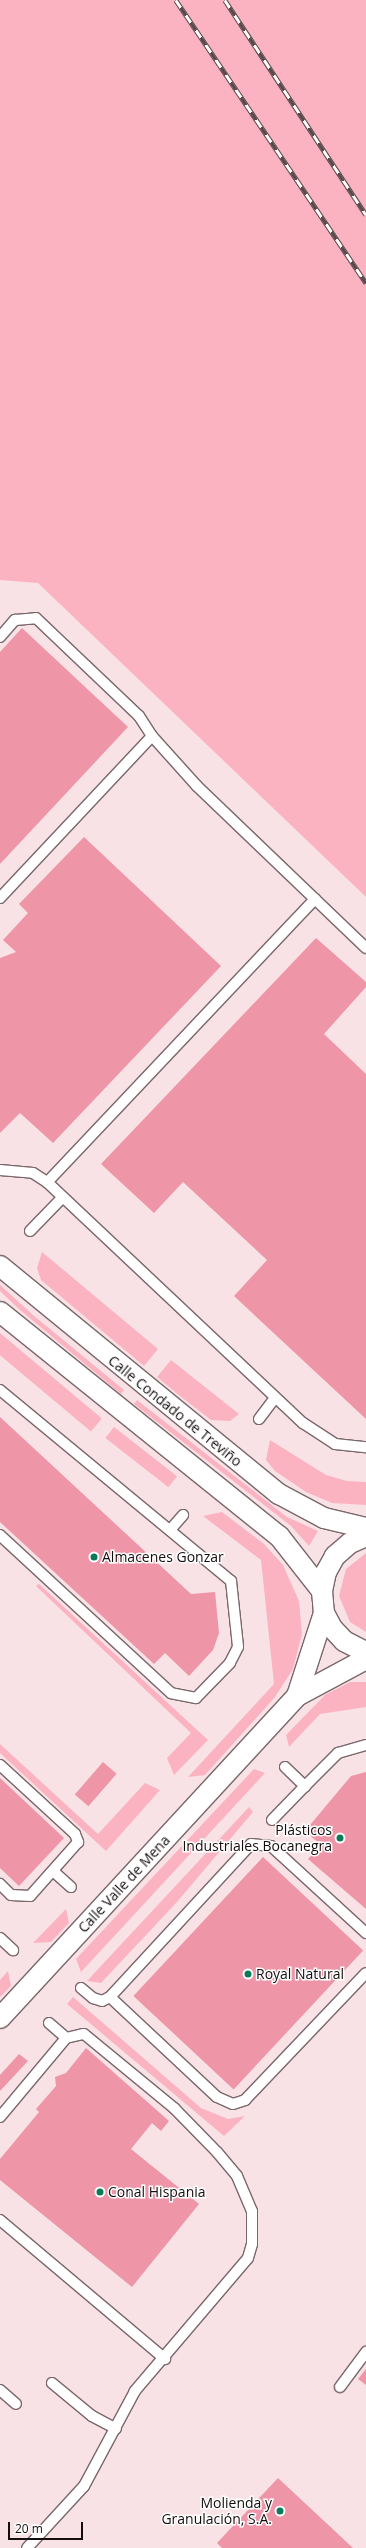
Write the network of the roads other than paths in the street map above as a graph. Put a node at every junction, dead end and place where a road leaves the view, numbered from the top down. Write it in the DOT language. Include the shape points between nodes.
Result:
graph roads {
  1 [pos="0,637"];
  2 [pos="152,736"];
  3 [pos="0,898"];
  4 [pos="315,899"];
  5 [pos="366,948"];
  6 [pos="4,1171"];
  7 [pos="0,1180"];
  8 [pos="47,1182"];
  9 [pos="63,1197"];
  10 [pos="30,1231"];
  11 [pos="0,1266"];
  12 [pos="0,1312"];
  13 [pos="0,1390"];
  14 [pos="275,1398"];
  15 [pos="259,1419"];
  16 [pos="366,1447"];
  17 [pos="183,1515"];
  18 [pos="366,1528"];
  19 [pos="170,1530"];
  20 [pos="0,1534"];
  21 [pos="366,1536"];
  22 [pos="322,1591"];
  23 [pos="324,1613"];
  24 [pos="366,1652"];
  25 [pos="366,1659"];
  26 [pos="297,1696"];
  27 [pos="366,1745"];
  28 [pos="0,1765"];
  29 [pos="285,1767"];
  30 [pos="305,1786"];
  31 [pos="272,1820"];
  32 [pos="53,1871"];
  33 [pos="0,1884"];
  34 [pos="71,1888"];
  35 [pos="366,1933"];
  36 [pos="0,1938"];
  37 [pos="13,1950"];
  38 [pos="366,1972"];
  39 [pos="81,1988"];
  40 [pos="110,1997"];
  41 [pos="0,2018"];
  42 [pos="49,2023"];
  43 [pos="66,2038"];
  44 [pos="0,2117"];
  45 [pos="0,2220"];
  46 [pos="366,2352"];
  47 [pos="165,2359"];
  48 [pos="52,2383"];
  49 [pos="340,2387"];
  50 [pos="0,2390"];
  51 [pos="16,2404"];
  52 [pos="116,2429"];
  53 [pos="27,2548"];
  1 -- 2 [label="lane" via="15,620 36,618 139,716"];
  2 -- 3 [label="lane"];
  2 -- 4 [label="lane" via="197,786"];
  4 -- 5 [label="lane"];
  4 -- 8 [label="lane"];
  6 -- 7 [label="lane"];
  6 -- 8 [label="lane" via="33,1173"];
  8 -- 9 [label="lane"];
  9 -- 10 [label="lane"];
  9 -- 14 [label="lane"];
  11 -- 18 [label="street, Calle Condado de Treviño" via="279,1494 324,1518"];
  12 -- 22 [label="street" via="279,1536"];
  13 -- 19 [label="lane"];
  14 -- 15 [label="lane"];
  14 -- 16 [label="lane" via="335,1444"];
  17 -- 19 [label="lane"];
  19 -- 20 [label="lane" via="231,1581 238,1648 230,1663 196,1698 171,1693"];
  21 -- 22 [label="street" via="350,1543 335,1556 326,1572"];
  22 -- 23 [label="street"];
  23 -- 24 [label="street" via="344,1641"];
  23 -- 26 [label="street, Calle Valle de Mena"];
  25 -- 26 [label="street, Calle Valle de Mena"];
  26 -- 41 [label="street, Calle Valle de Mena"];
  27 -- 30 [label="lane" via="338,1753"];
  28 -- 32 [label="lane" via="75,1834 78,1842"];
  29 -- 30 [label="lane"];
  30 -- 31 [label="lane"];
  32 -- 33 [label="lane" via="30,1896 11,1895"];
  32 -- 34 [label="lane"];
  35 -- 40 [label="lane" via="271,1846 251,1844"];
  36 -- 37 [label="lane"];
  38 -- 40 [label="lane" via="245,2100 233,2104 217,2097"];
  39 -- 40 [label="lane" via="93,1998 102,2001"];
  42 -- 43 [label="lane"];
  43 -- 44 [label="lane"];
  43 -- 47 [label="lane" via="84,2034 174,2108 237,2176 252,2211 252,2244 248,2258"];
  45 -- 47 [label="lane"];
  46 -- 49 [label="lane"];
  47 -- 52 [label="lane" via="135,2391"];
  48 -- 52 [label="lane" via="92,2416"];
  50 -- 51 [label="lane"];
  52 -- 53 [label="lane" via="84,2486"];
}
